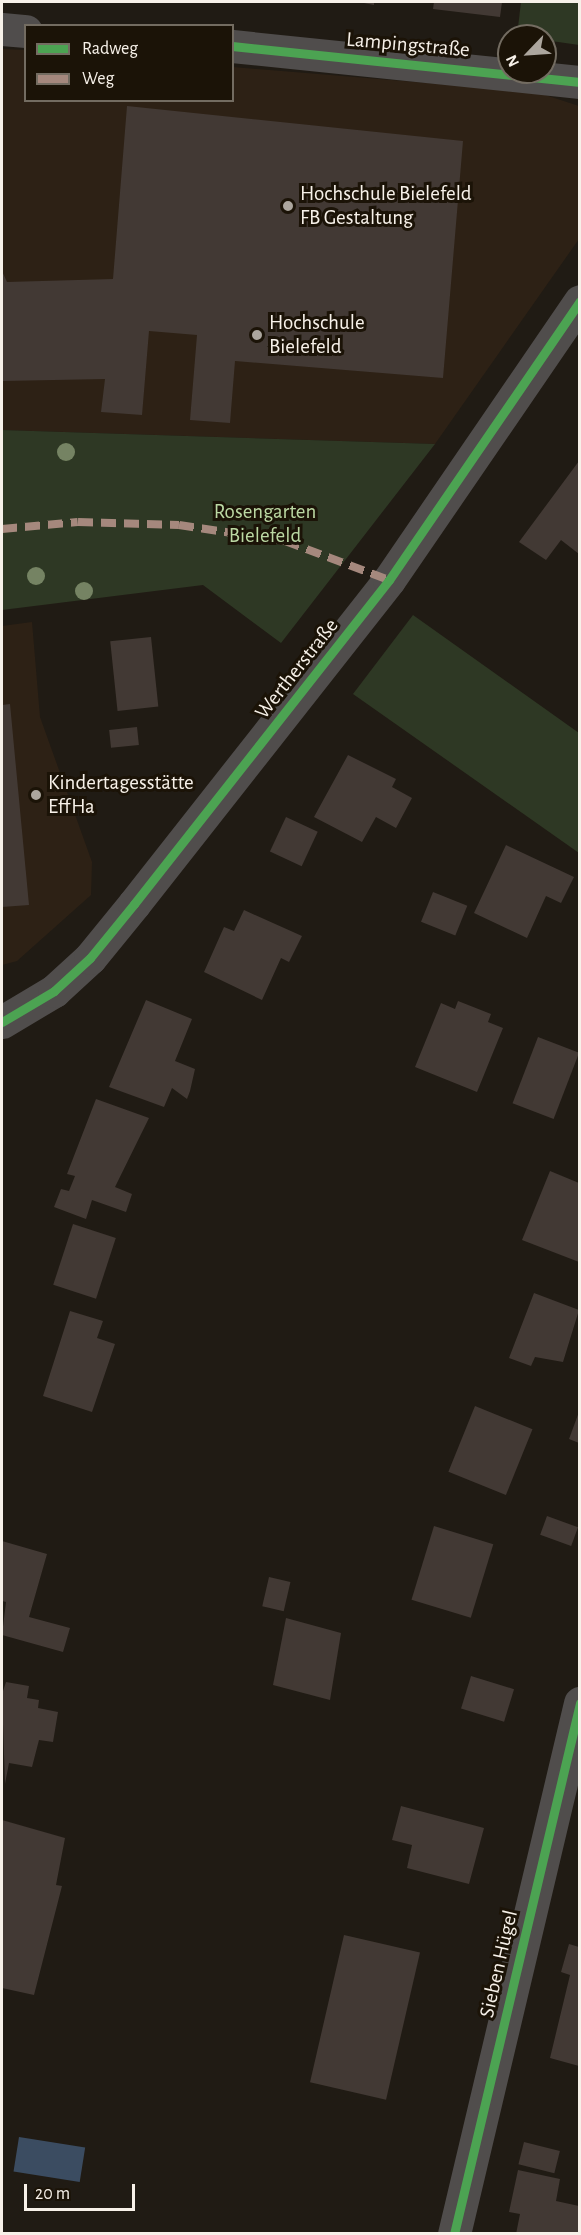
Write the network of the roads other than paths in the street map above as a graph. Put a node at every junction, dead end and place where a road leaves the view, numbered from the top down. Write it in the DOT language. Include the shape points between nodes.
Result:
graph roads {
  1 [pos="2,29"];
  2 [pos="24,31"];
  3 [pos="234,46"];
  4 [pos="579,82"];
  5 [pos="579,301"];
  6 [pos="2,1022"];
  7 [pos="579,1703"];
  8 [pos="454,2234"];
  1 -- 2 [label="street"];
  3 -- 4 [label="street, Lampingstraße"];
  5 -- 6 [label="street, Wertherstraße" via="390,580 134,904 90,958 54,991"];
  7 -- 8 [label="street, Sieben Hügel"];
}
